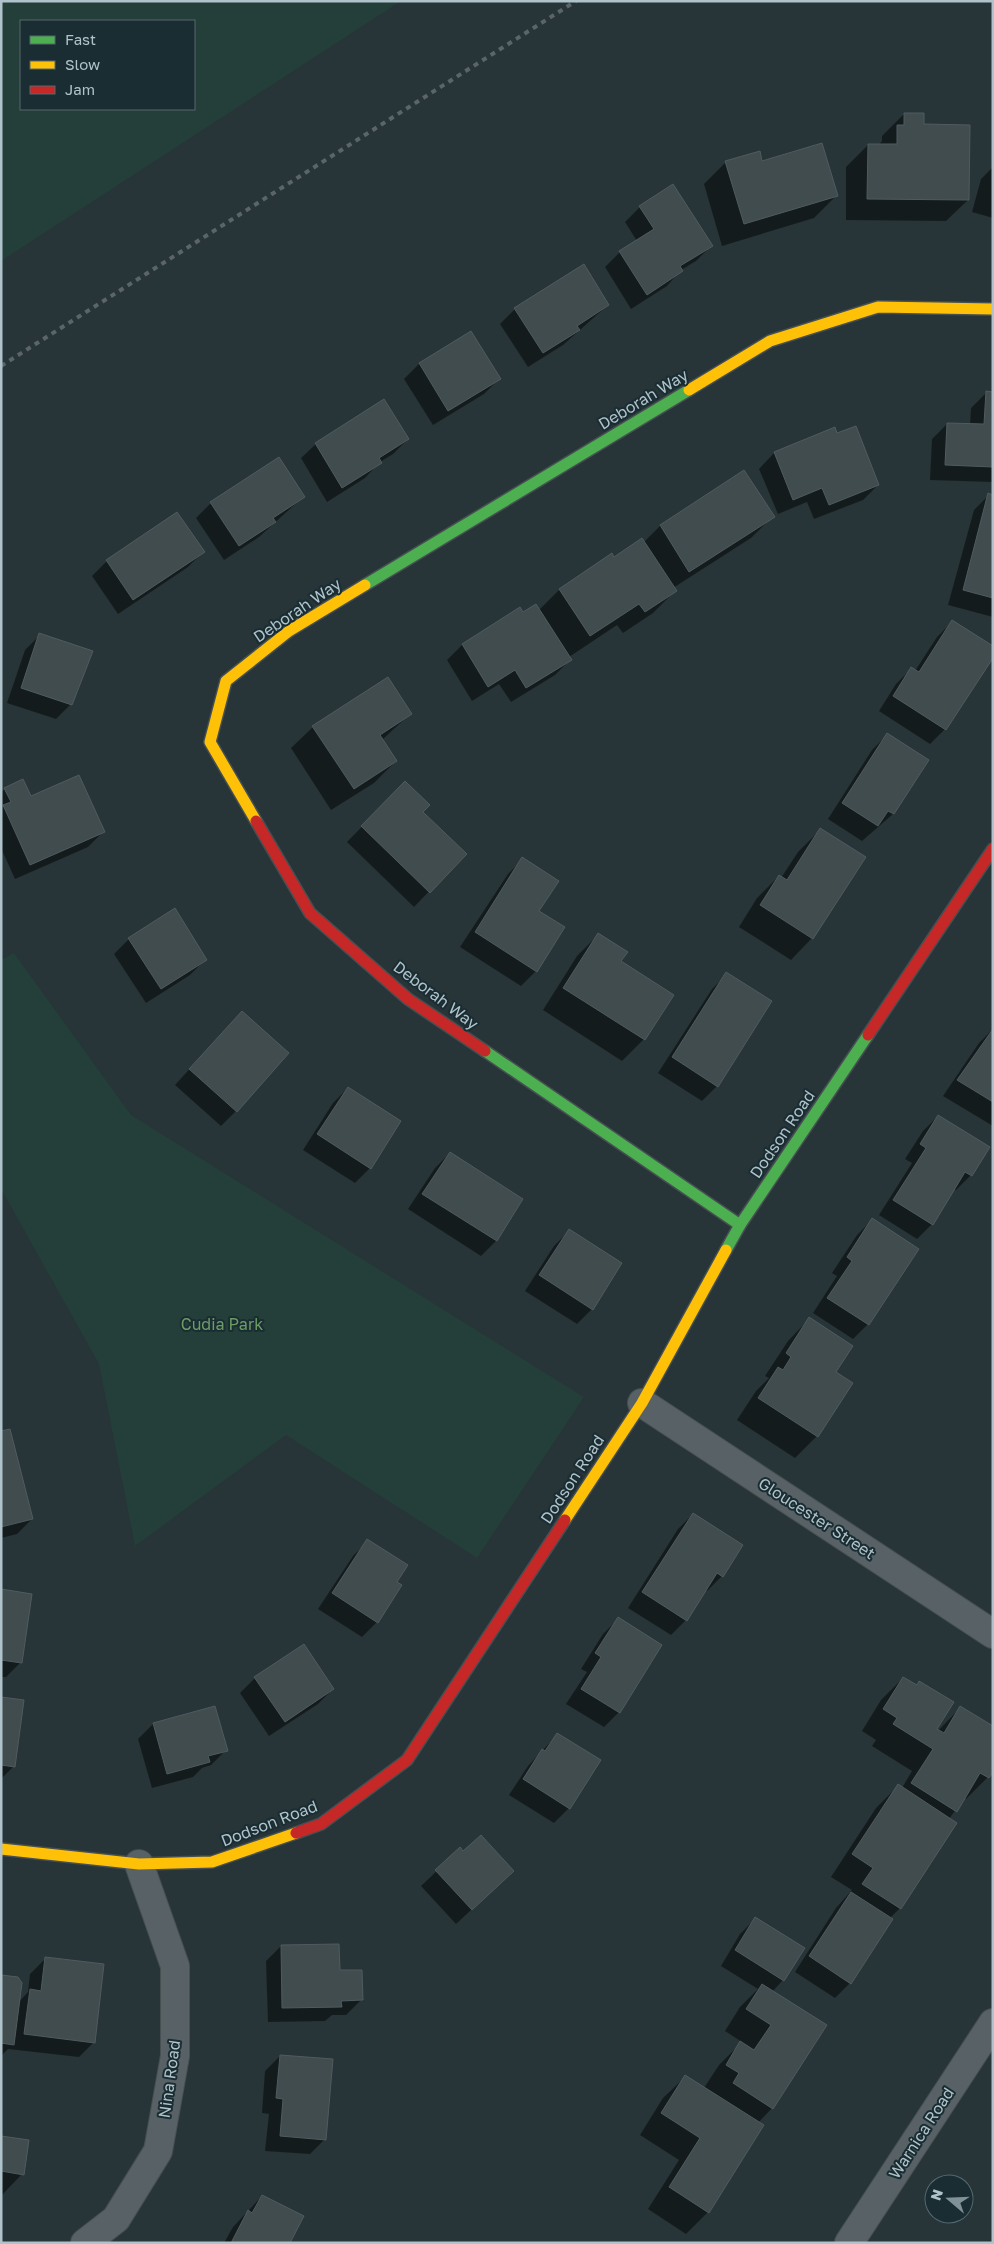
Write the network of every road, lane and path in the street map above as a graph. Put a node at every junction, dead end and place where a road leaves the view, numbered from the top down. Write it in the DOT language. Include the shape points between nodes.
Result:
graph roads {
  1 [pos="993,309"];
  2 [pos="993,849"];
  3 [pos="740,1226"];
  4 [pos="642,1403"];
  5 [pos="993,1634"];
  6 [pos="1,1849"];
  7 [pos="139,1864"];
  8 [pos="993,2023"];
  9 [pos="85,2243"];
  10 [pos="849,2243"];
  1 -- 3 [label="street, Deborah Way" via="878,307 770,341 290,631 226,681 210,742 310,913 408,999"];
  2 -- 3 [label="street, Dodson Road"];
  3 -- 4 [label="street, Dodson Road"];
  4 -- 5 [label="street, Gloucester Street"];
  4 -- 7 [label="street, Dodson Road" via="406,1760 321,1824 212,1862"];
  6 -- 7 [label="street, Dodson Road"];
  7 -- 9 [label="street, Nina Road" via="175,1966 175,2056 158,2151 116,2219"];
  8 -- 10 [label="street, Warnica Road"];
}
